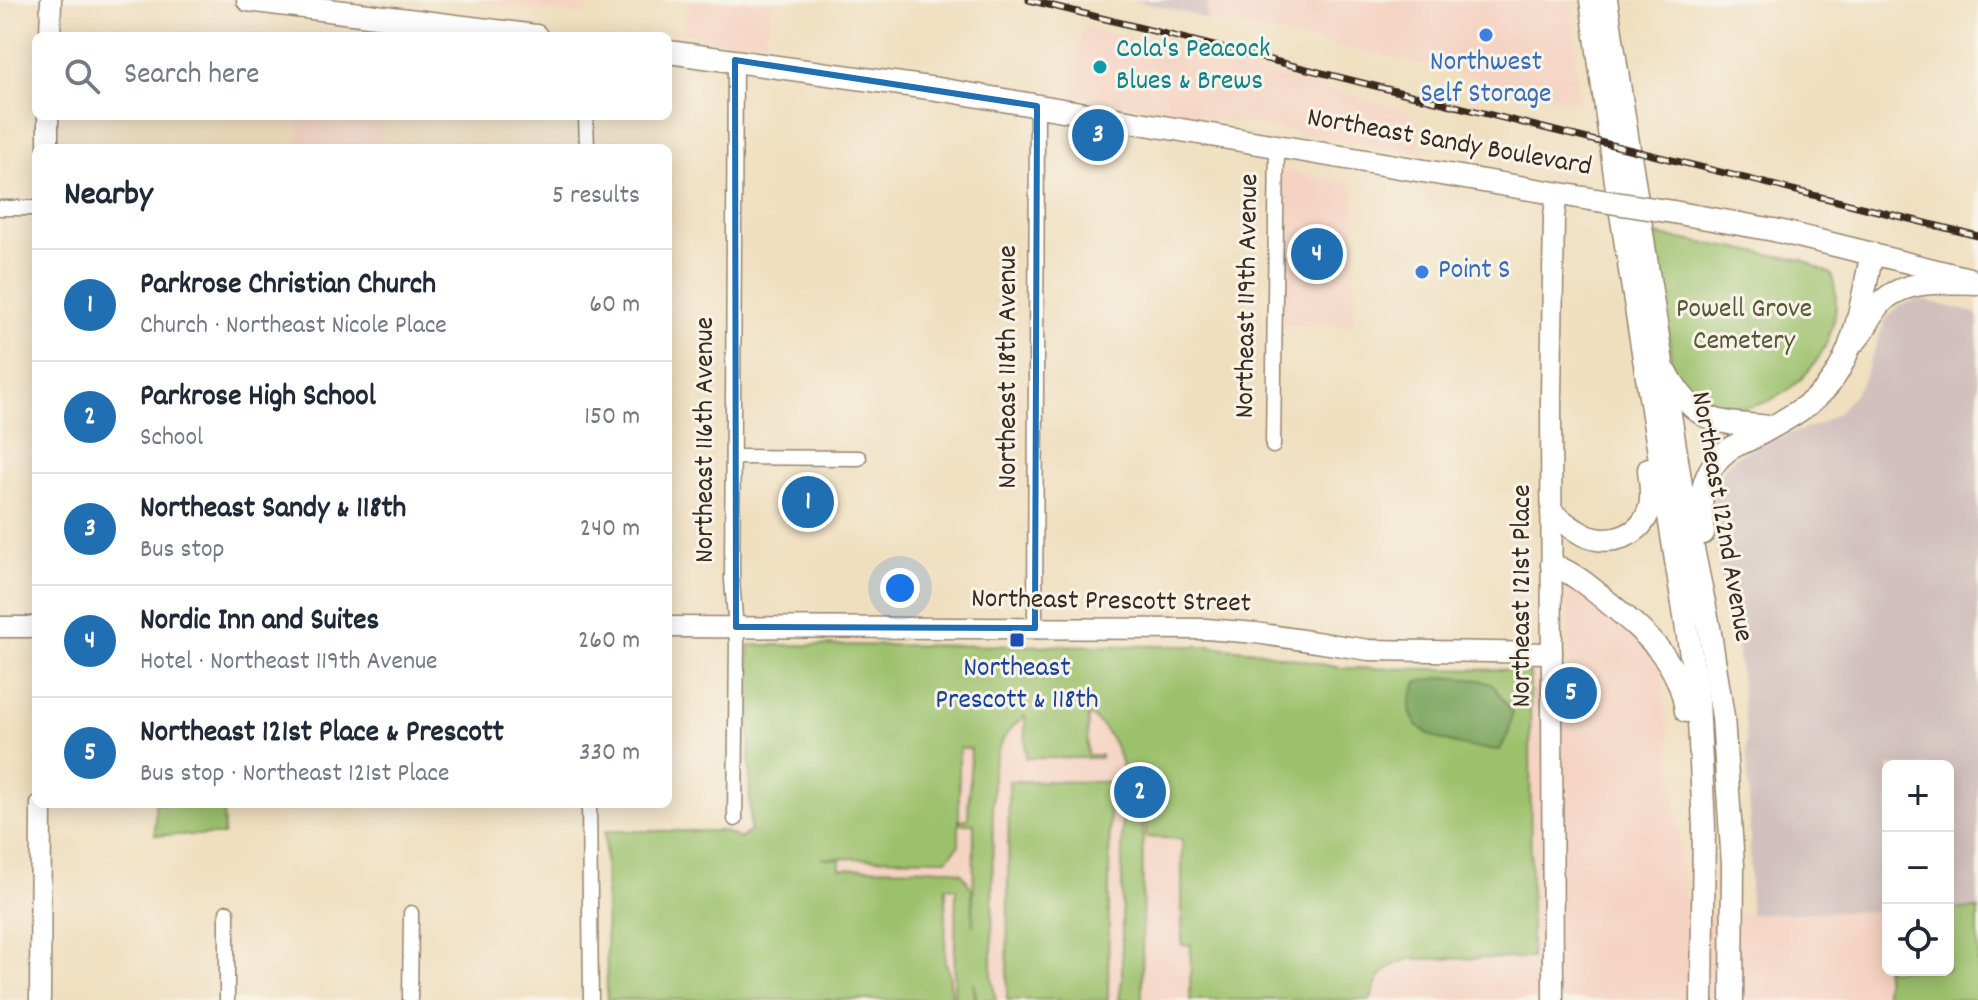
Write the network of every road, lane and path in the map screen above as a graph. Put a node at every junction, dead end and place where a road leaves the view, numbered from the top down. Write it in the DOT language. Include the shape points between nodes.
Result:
graph roads {
  1 [pos="51,0"];
  2 [pos="248,0"];
  3 [pos="1591,0"];
  4 [pos="1606,0"];
  5 [pos="50,32"];
  6 [pos="504,32"];
  7 [pos="672,52"];
  8 [pos="735,60"];
  9 [pos="1037,106"];
  10 [pos="48,120"];
  11 [pos="586,120"];
  12 [pos="48,144"];
  13 [pos="587,144"];
  14 [pos="1277,146"];
  15 [pos="1557,193"];
  16 [pos="0,208"];
  17 [pos="32,208"];
  18 [pos="1872,254"];
  19 [pos="1978,282"];
  20 [pos="1849,347"];
  21 [pos="1664,368"];
  22 [pos="1770,427"];
  23 [pos="1656,429"];
  24 [pos="1273,446"];
  25 [pos="733,457"];
  26 [pos="859,458"];
  27 [pos="1552,513"];
  28 [pos="1552,565"];
  29 [pos="1697,570"];
  30 [pos="0,627"];
  31 [pos="32,627"];
  32 [pos="672,627"];
  33 [pos="736,627"];
  34 [pos="1035,628"];
  35 [pos="1552,653"];
  36 [pos="41,808"];
  37 [pos="589,808"];
  38 [pos="735,819"];
  39 [pos="1704,827"];
  40 [pos="227,912"];
  41 [pos="411,913"];
  42 [pos="40,1000"];
  43 [pos="227,1000"];
  44 [pos="410,1000"];
  45 [pos="591,1000"];
  46 [pos="1553,1000"];
  47 [pos="1702,1000"];
  48 [pos="1732,1000"];
  1 -- 5 [label="street"];
  2 -- 6 [label="main road"];
  3 -- 23 [label="main road, Northeast 122nd Avenue"];
  4 -- 21 [label="main road, Northeast 122nd Avenue"];
  7 -- 8 [label="main road, Northeast Sandy Boulevard"];
  8 -- 9 [label="main road, Northeast Sandy Boulevard"];
  8 -- 25 [label="street, Northeast 116th Avenue"];
  9 -- 14 [label="main road, Northeast Sandy Boulevard"];
  9 -- 34 [label="street, Northeast 118th Avenue"];
  10 -- 12 [label="street"];
  11 -- 13 [label="street"];
  14 -- 15 [label="main road, Northeast Sandy Boulevard"];
  14 -- 24 [label="street, Northeast 119th Avenue"];
  15 -- 18 [label="main road, Northeast Sandy Boulevard, bridge" via="1774,230"];
  15 -- 27 [label="street, Northeast 121st Place"];
  16 -- 17 [label="street"];
  18 -- 19 [label="street, Northeast Sandy Boulevard"];
  18 -- 20 [label="main road"];
  19 -- 20 [label="main road" via="1909,287 1878,306"];
  20 -- 22 [label="main road" via="1825,390"];
  21 -- 22 [label="main road" via="1679,395 1704,416 1737,426"];
  21 -- 29 [label="main road, Northeast 122nd Avenue"];
  22 -- 29 [label="main road" via="1728,450 1707,474 1700,499 1703,539"];
  23 -- 27 [label="main road" via="1648,460 1651,504 1641,527 1600,540"];
  23 -- 39 [label="main road, Northeast 122nd Avenue" via="1698,699"];
  25 -- 26 [label="street"];
  25 -- 33 [label="street, Northeast 116th Avenue"];
  27 -- 28 [label="street, Northeast 121st Place"];
  28 -- 35 [label="street, Northeast 121st Place"];
  28 -- 39 [label="main road" via="1571,572 1648,635 1674,670 1682,690"];
  29 -- 48 [label="main road, Northeast 122nd Avenue" via="1729,780"];
  30 -- 31 [label="street"];
  32 -- 33 [label="street, Northeast Prescott Street"];
  33 -- 34 [label="street, Northeast Prescott Street"];
  33 -- 38 [label="street, Northeast 116th Avenue"];
  34 -- 35 [label="street, Northeast Prescott Street" via="1206,629 1369,650"];
  35 -- 46 [label="street, Northeast 121st Place"];
  36 -- 42 [label="street"];
  37 -- 45 [label="street"];
  39 -- 47 [label="main road, Northeast 122nd Avenue"];
  40 -- 43 [label="street"];
  41 -- 44 [label="street"];
}
